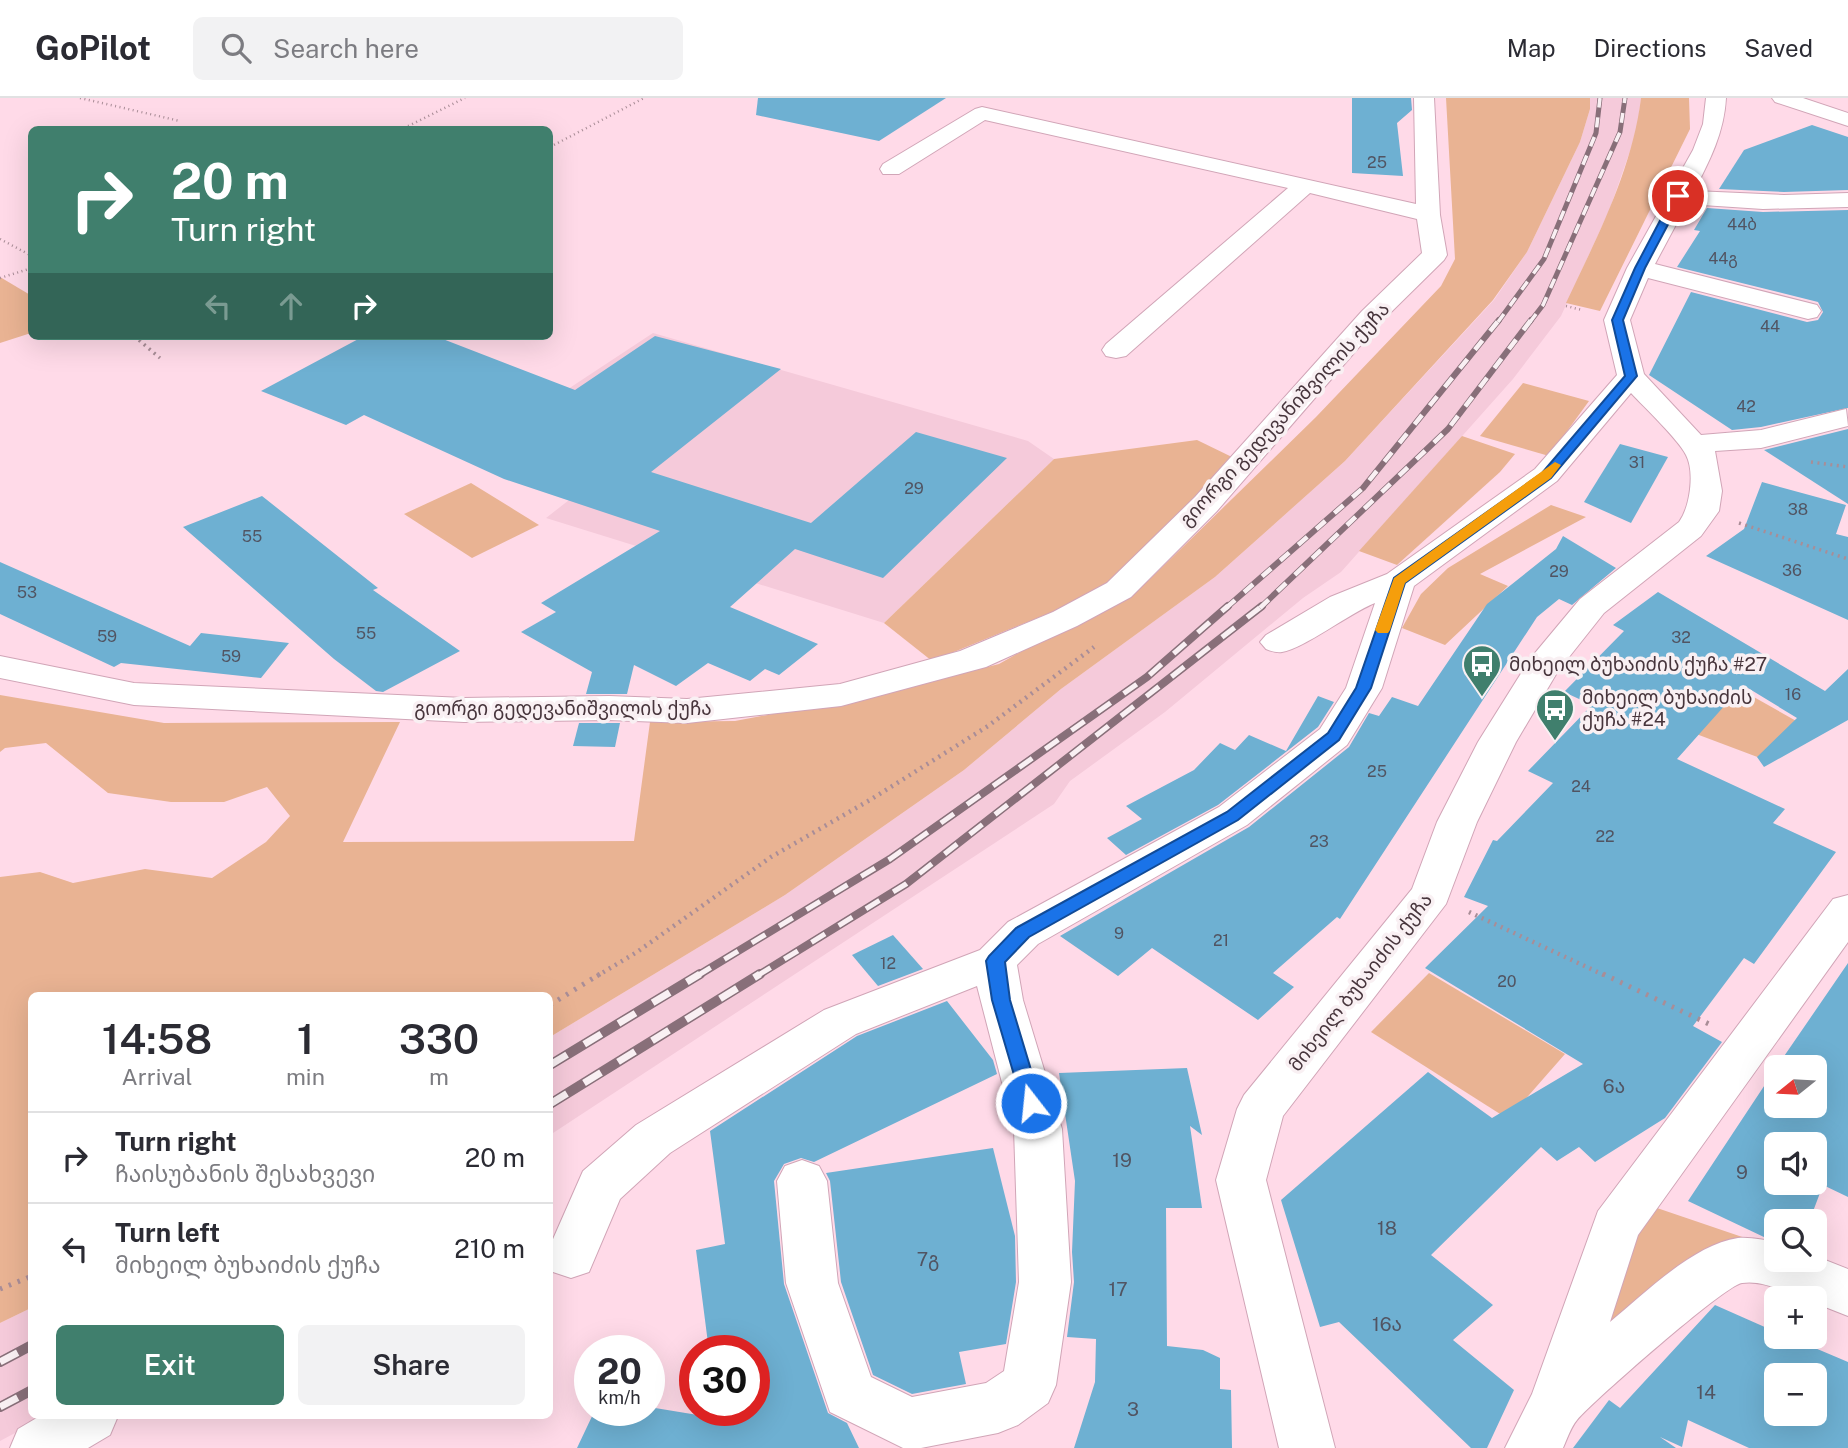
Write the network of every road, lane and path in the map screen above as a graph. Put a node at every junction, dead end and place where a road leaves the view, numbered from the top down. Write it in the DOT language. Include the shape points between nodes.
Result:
graph roads {
  1 [pos="80,98"];
  2 [pos="465,98"];
  3 [pos="644,98"];
  4 [pos="1424,98"];
  5 [pos="1716,98"];
  6 [pos="1782,98"];
  7 [pos="1848,120"];
  8 [pos="180,121"];
  9 [pos="408,126"];
  10 [pos="553,145"];
  11 [pos="891,169"];
  12 [pos="1305,185"];
  13 [pos="1678,196"];
  14 [pos="1848,200"];
  15 [pos="1428,215"];
  16 [pos="0,239"];
  17 [pos="28,254"];
  18 [pos="1640,268"];
  19 [pos="28,269"];
  20 [pos="0,278"];
  21 [pos="1566,306"];
  22 [pos="1808,311"];
  23 [pos="1590,312"];
  24 [pos="139,340"];
  25 [pos="1116,350"];
  26 [pos="160,358"];
  27 [pos="1631,376"];
  28 [pos="1846,418"];
  29 [pos="1693,444"];
  30 [pos="1703,511"];
  31 [pos="1848,559"];
  32 [pos="1399,581"];
  33 [pos="1278,642"];
  34 [pos="1097,645"];
  35 [pos="0,667"];
  36 [pos="1431,894"];
  37 [pos="1848,910"];
  38 [pos="995,961"];
  39 [pos="553,1003"];
  40 [pos="1752,1044"];
  41 [pos="802,1181"];
  42 [pos="571,1256"];
  43 [pos="28,1278"];
  44 [pos="0,1289"];
  45 [pos="1848,1293"];
  46 [pos="85,1419"];
  47 [pos="1545,1426"];
  48 [pos="38,1448"];
  49 [pos="1307,1448"];
  1 -- 8 [label="path"];
  2 -- 9 [label="path"];
  3 -- 10 [label="path"];
  4 -- 15 [label="street, გიორგი გედევანიშვილის ქუჩა"];
  5 -- 13 [label="street" via="1714,124"];
  6 -- 7 [label="street"];
  11 -- 12 [label="street" via="982,113"];
  12 -- 15 [label="street"];
  12 -- 25 [label="street"];
  13 -- 14 [label="street" via="1803,204"];
  13 -- 18 [label="street"];
  15 -- 35 [label="street, გიორგი გედევანიშვილის ქუჩა" via="1435,255 1371,317 1206,504 1119,590 974,659 841,695 687,711 464,710 134,694"];
  16 -- 17 [label="path"];
  18 -- 22 [label="street"];
  18 -- 27 [label="street" via="1617,320"];
  19 -- 20 [label="path"];
  21 -- 23 [label="path"];
  24 -- 26 [label="path"];
  27 -- 29 [label="street"];
  27 -- 32 [label="street" via="1546,475"];
  28 -- 29 [label="street" via="1761,439"];
  29 -- 30 [label="street" via="1702,454"];
  30 -- 31 [label="path"];
  30 -- 36 [label="street, მიხეილ ბუხაიძის ქუჩა" via="1690,529 1592,606 1544,667 1497,742 1457,822"];
  32 -- 33 [label="street" via="1342,604"];
  32 -- 38 [label="street" via="1364,688 1334,737 1233,816 1023,933"];
  34 -- 39 [label="path" via="988,726 771,857 637,952"];
  36 -- 40 [label="path"];
  36 -- 49 [label="street, მიხეილ ბუხაიძის ქუჩა" via="1261,1109 1241,1180"];
  37 -- 40 [label="street"];
  38 -- 41 [label="street" via="1001,1000 1038,1129 1045,1282 1029,1385 998,1407 909,1424 849,1394 811,1283"];
  38 -- 42 [label="street" via="840,1022 653,1139 600,1186"];
  40 -- 47 [label="street" via="1616,1226"];
  43 -- 44 [label="path"];
  45 -- 47 [label="street" via="1767,1263 1734,1260 1694,1284"];
  46 -- 48 [label="street"];
}
